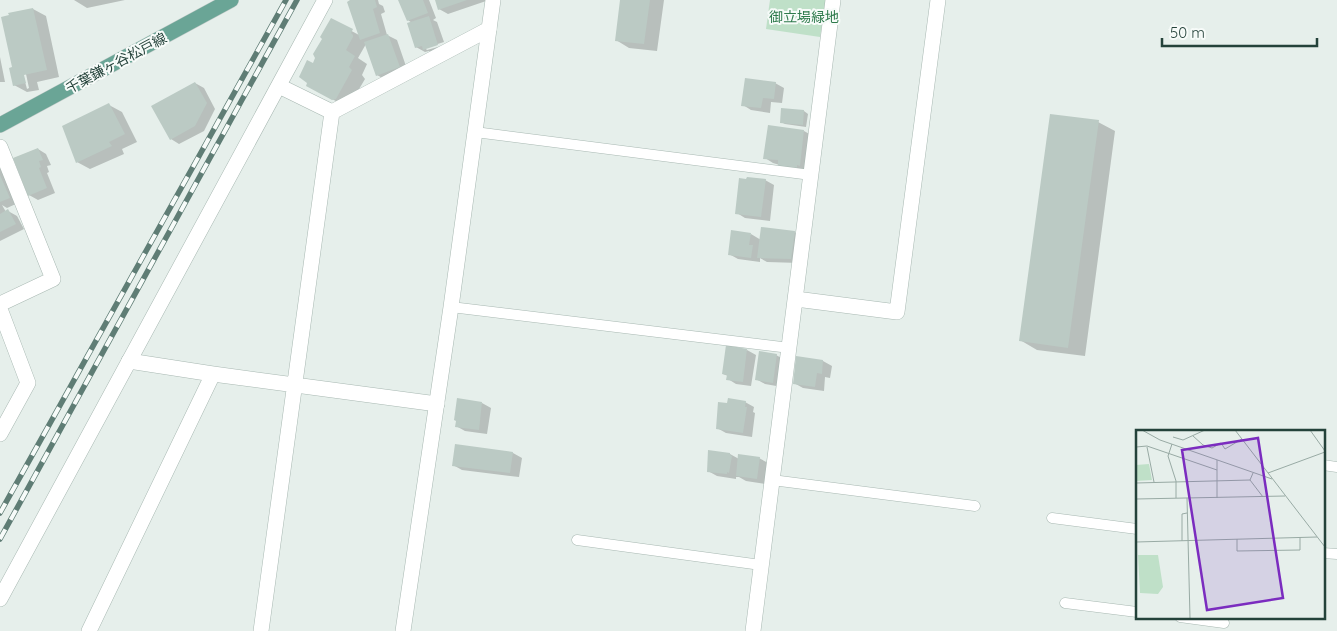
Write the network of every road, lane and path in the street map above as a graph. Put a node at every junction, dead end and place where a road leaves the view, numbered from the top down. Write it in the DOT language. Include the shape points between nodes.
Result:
graph roads {
  1 [pos="231,0"];
  2 [pos="325,0"];
  3 [pos="493,0"];
  4 [pos="834,0"];
  5 [pos="938,0"];
  6 [pos="489,29"];
  7 [pos="279,86"];
  8 [pos="332,112"];
  9 [pos="0,125"];
  10 [pos="475,132"];
  11 [pos="0,148"];
  12 [pos="811,175"];
  13 [pos="796,299"];
  14 [pos="0,304"];
  15 [pos="451,306"];
  16 [pos="0,309"];
  17 [pos="790,348"];
  18 [pos="130,361"];
  19 [pos="213,374"];
  20 [pos="295,385"];
  21 [pos="437,404"];
  22 [pos="0,434"];
  23 [pos="1324,465"];
  24 [pos="1337,467"];
  25 [pos="772,480"];
  26 [pos="975,506"];
  27 [pos="1052,518"];
  28 [pos="1136,529"];
  29 [pos="577,540"];
  30 [pos="1324,552"];
  31 [pos="1337,554"];
  32 [pos="761,565"];
  33 [pos="0,599"];
  34 [pos="1065,602"];
  35 [pos="1136,612"];
  36 [pos="1186,618"];
  37 [pos="1224,624"];
  38 [pos="89,631"];
  39 [pos="261,631"];
  40 [pos="403,631"];
  41 [pos="753,631"];
  1 -- 9 [label="main road, 千葉鎌ヶ谷松戸線"];
  2 -- 7 [label="street"];
  3 -- 6 [label="street"];
  4 -- 12 [label="street"];
  5 -- 13 [label="street" via="897,312"];
  6 -- 8 [label="street"];
  6 -- 10 [label="street"];
  7 -- 8 [label="street"];
  7 -- 18 [label="street"];
  8 -- 20 [label="street"];
  10 -- 12 [label="lane"];
  10 -- 15 [label="street"];
  11 -- 14 [label="street" via="53,278"];
  12 -- 13 [label="street"];
  13 -- 17 [label="street"];
  15 -- 17 [label="lane"];
  15 -- 21 [label="street"];
  16 -- 22 [label="street" via="28,383"];
  17 -- 25 [label="street"];
  18 -- 19 [label="street"];
  18 -- 33 [label="street"];
  19 -- 20 [label="street"];
  19 -- 38 [label="street"];
  20 -- 21 [label="street"];
  20 -- 39 [label="street"];
  21 -- 40 [label="street"];
  23 -- 24 [label="lane"];
  25 -- 26 [label="lane"];
  25 -- 32 [label="street"];
  27 -- 28 [label="lane"];
  29 -- 32 [label="lane"];
  30 -- 31 [label="lane"];
  32 -- 41 [label="street"];
  34 -- 35 [label="lane"];
  36 -- 37 [label="lane"];
}
